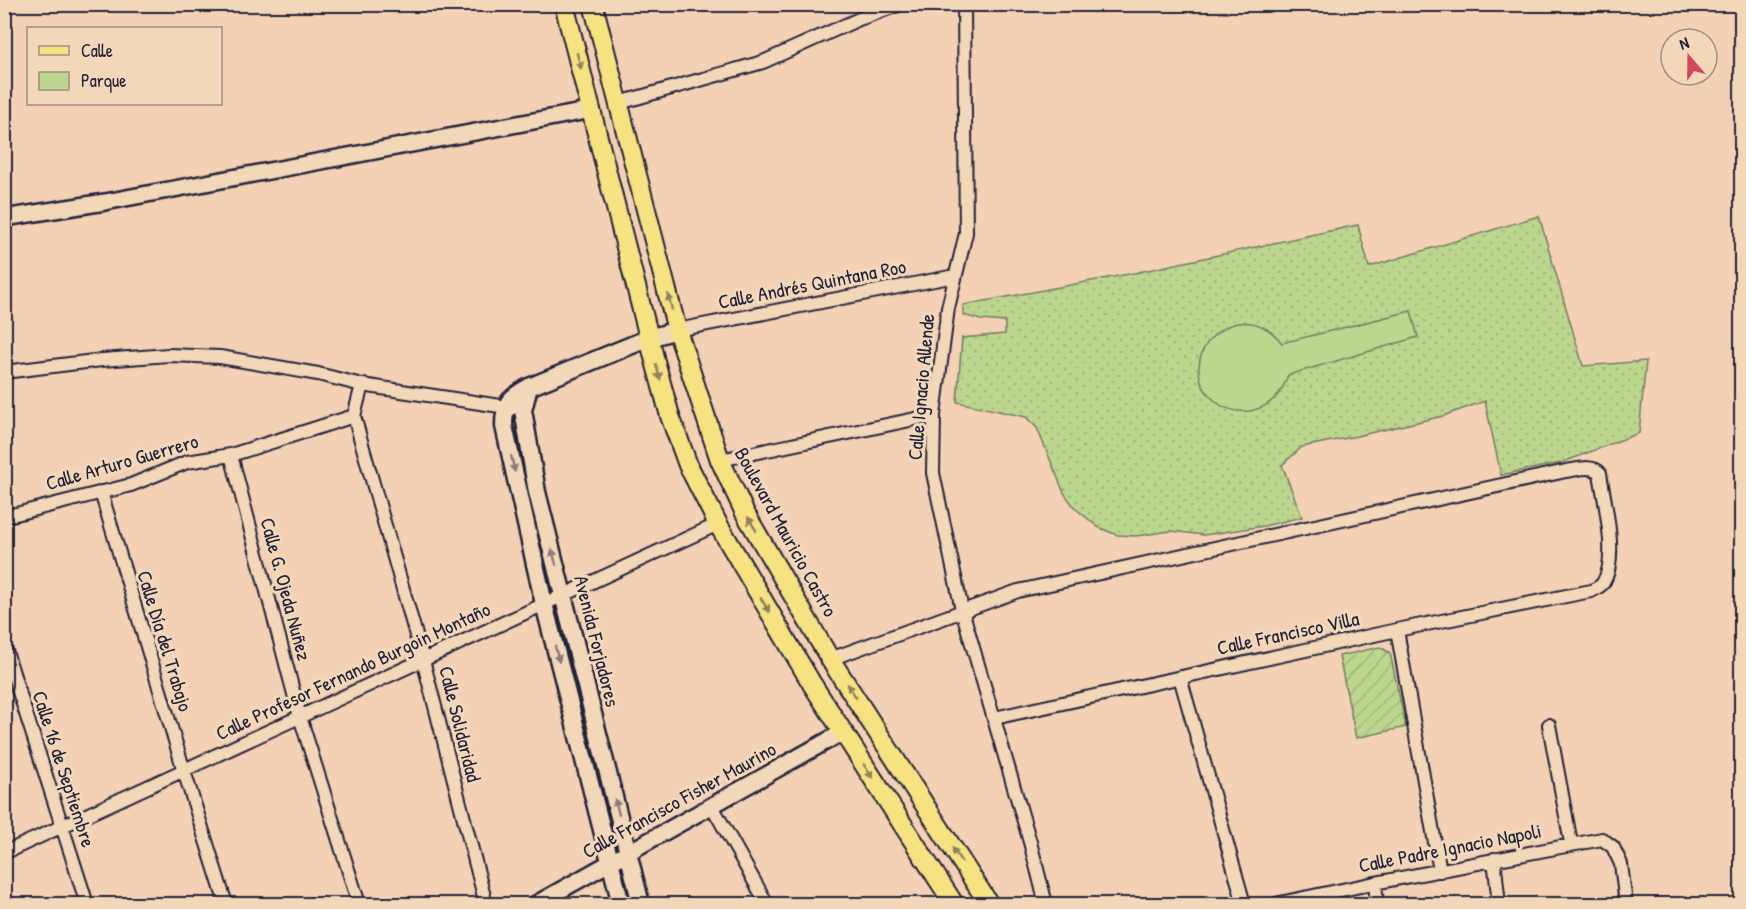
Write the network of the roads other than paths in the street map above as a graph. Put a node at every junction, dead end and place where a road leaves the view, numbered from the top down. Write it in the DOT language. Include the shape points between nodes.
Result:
graph roads {
  1 [pos="564,4"];
  2 [pos="593,4"];
  3 [pos="901,4"];
  4 [pos="964,4"];
  5 [pos="619,103"];
  6 [pos="592,110"];
  7 [pos="4,218"];
  8 [pos="955,276"];
  9 [pos="676,330"];
  10 [pos="649,338"];
  11 [pos="4,372"];
  12 [pos="362,385"];
  13 [pos="529,387"];
  14 [pos="505,406"];
  15 [pos="523,410"];
  16 [pos="934,415"];
  17 [pos="354,416"];
  18 [pos="231,455"];
  19 [pos="720,460"];
  20 [pos="101,492"];
  21 [pos="4,517"];
  22 [pos="718,524"];
  23 [pos="564,596"];
  24 [pos="544,604"];
  25 [pos="962,610"];
  26 [pos="1396,630"];
  27 [pos="4,645"];
  28 [pos="831,659"];
  29 [pos="423,660"];
  30 [pos="1180,677"];
  31 [pos="300,717"];
  32 [pos="994,718"];
  33 [pos="1549,725"];
  34 [pos="843,732"];
  35 [pos="184,771"];
  36 [pos="712,806"];
  37 [pos="61,826"];
  38 [pos="1571,843"];
  39 [pos="4,853"];
  40 [pos="629,853"];
  41 [pos="1494,859"];
  42 [pos="611,863"];
  43 [pos="1440,871"];
  44 [pos="1375,883"];
  45 [pos="87,904"];
  46 [pos="226,904"];
  47 [pos="359,904"];
  48 [pos="486,904"];
  49 [pos="536,904"];
  50 [pos="621,904"];
  51 [pos="640,904"];
  52 [pos="767,904"];
  53 [pos="954,904"];
  54 [pos="989,904"];
  55 [pos="1046,904"];
  56 [pos="1244,904"];
  57 [pos="1275,904"];
  58 [pos="1377,904"];
  59 [pos="1499,904"];
  60 [pos="1626,904"];
  1 -- 6 [label="main road, one-way"];
  2 -- 5 [label="main road, Boulevard Mauricio Castro"];
  3 -- 5 [label="street" via="763,62"];
  4 -- 8 [label="street, Calle Ignacio Allende" via="966,233"];
  9 -- 5 [label="main road, Boulevard Mauricio Castro, one-way"];
  6 -- 7 [label="street"];
  6 -- 10 [label="main road"];
  8 -- 9 [label="street, Calle Andrés Quintana Roo"];
  8 -- 16 [label="street, Calle Ignacio Allende"];
  9 -- 10 [label="main road"];
  9 -- 19 [label="main road, Boulevard Mauricio Castro"];
  10 -- 13 [label="main road"];
  10 -- 22 [label="main road, one-way" via="684,455"];
  11 -- 12 [label="street" via="136,358 220,357"];
  12 -- 14 [label="street"];
  12 -- 17 [label="street"];
  13 -- 14 [label="main road"];
  13 -- 15 [label="main road, Avenida Forjadores"];
  14 -- 15 [label="street"];
  14 -- 24 [label="main road, one-way" via="504,426"];
  23 -- 15 [label="main road, Avenida Forjadores, one-way" via="537,492"];
  16 -- 19 [label="street"];
  16 -- 25 [label="street, Calle Ignacio Allende" via="933,473"];
  17 -- 18 [label="street, Calle Arturo Guerrero"];
  17 -- 29 [label="street, Calle Solidaridad"];
  18 -- 20 [label="street, Calle Arturo Guerrero" via="187,462 131,485"];
  18 -- 31 [label="street, Calle G. Ojeda Nuñez"];
  28 -- 19 [label="main road, Boulevard Mauricio Castro, one-way" via="745,513"];
  20 -- 21 [label="street, Calle Arturo Guerrero"];
  20 -- 35 [label="street, Calle Día del Trabajo"];
  22 -- 23 [label="street, Calle Profesor Fernando Burgoin Montaño"];
  22 -- 34 [label="main road, one-way"];
  23 -- 24 [label="street, Calle Profesor Fernando Burgoin Montaño"];
  40 -- 23 [label="main road, Avenida Forjadores, one-way"];
  24 -- 29 [label="street, Calle Profesor Fernando Burgoin Montaño"];
  24 -- 42 [label="main road, one-way"];
  25 -- 26 [label="street, Calle Francisco Villa" via="1018,591 1566,471 1598,470 1610,545 1602,585 1592,591"];
  25 -- 28 [label="street"];
  25 -- 32 [label="street, Calle Ignacio Allende"];
  26 -- 30 [label="street, Calle Francisco Villa"];
  26 -- 43 [label="street"];
  27 -- 37 [label="street, Calle 16 de Septiembre"];
  54 -- 28 [label="main road, Boulevard Mauricio Castro, one-way"];
  29 -- 31 [label="street, Calle Profesor Fernando Burgoin Montaño"];
  29 -- 48 [label="street, Calle Solidaridad"];
  30 -- 32 [label="street, Calle Francisco Villa"];
  30 -- 56 [label="street"];
  31 -- 35 [label="street, Calle Profesor Fernando Burgoin Montaño"];
  31 -- 47 [label="street, Calle G. Ojeda Nuñez"];
  32 -- 55 [label="street, Calle Ignacio Allende"];
  33 -- 38 [label="street"];
  34 -- 36 [label="street, Calle Francisco Fisher Maurino"];
  34 -- 53 [label="main road, one-way"];
  35 -- 37 [label="street, Calle Profesor Fernando Burgoin Montaño"];
  35 -- 46 [label="street, Calle Día del Trabajo"];
  36 -- 40 [label="street, Calle Francisco Fisher Maurino"];
  36 -- 52 [label="street"];
  37 -- 39 [label="street, Calle Profesor Fernando Burgoin Montaño"];
  37 -- 45 [label="street, Calle 16 de Septiembre"];
  38 -- 41 [label="street, Calle Padre Ignacio Napoli"];
  38 -- 60 [label="street, Calle Padre Ignacio Napoli" via="1602,839 1613,847 1621,864"];
  40 -- 42 [label="street, Calle Francisco Fisher Maurino"];
  40 -- 51 [label="main road, Avenida Forjadores"];
  41 -- 43 [label="street, Calle Padre Ignacio Napoli"];
  41 -- 59 [label="street"];
  42 -- 49 [label="street, Calle Francisco Fisher Maurino"];
  42 -- 50 [label="main road"];
  43 -- 44 [label="street, Calle Padre Ignacio Napoli"];
  44 -- 57 [label="street, Calle Padre Ignacio Napoli"];
  44 -- 58 [label="street"];
}
